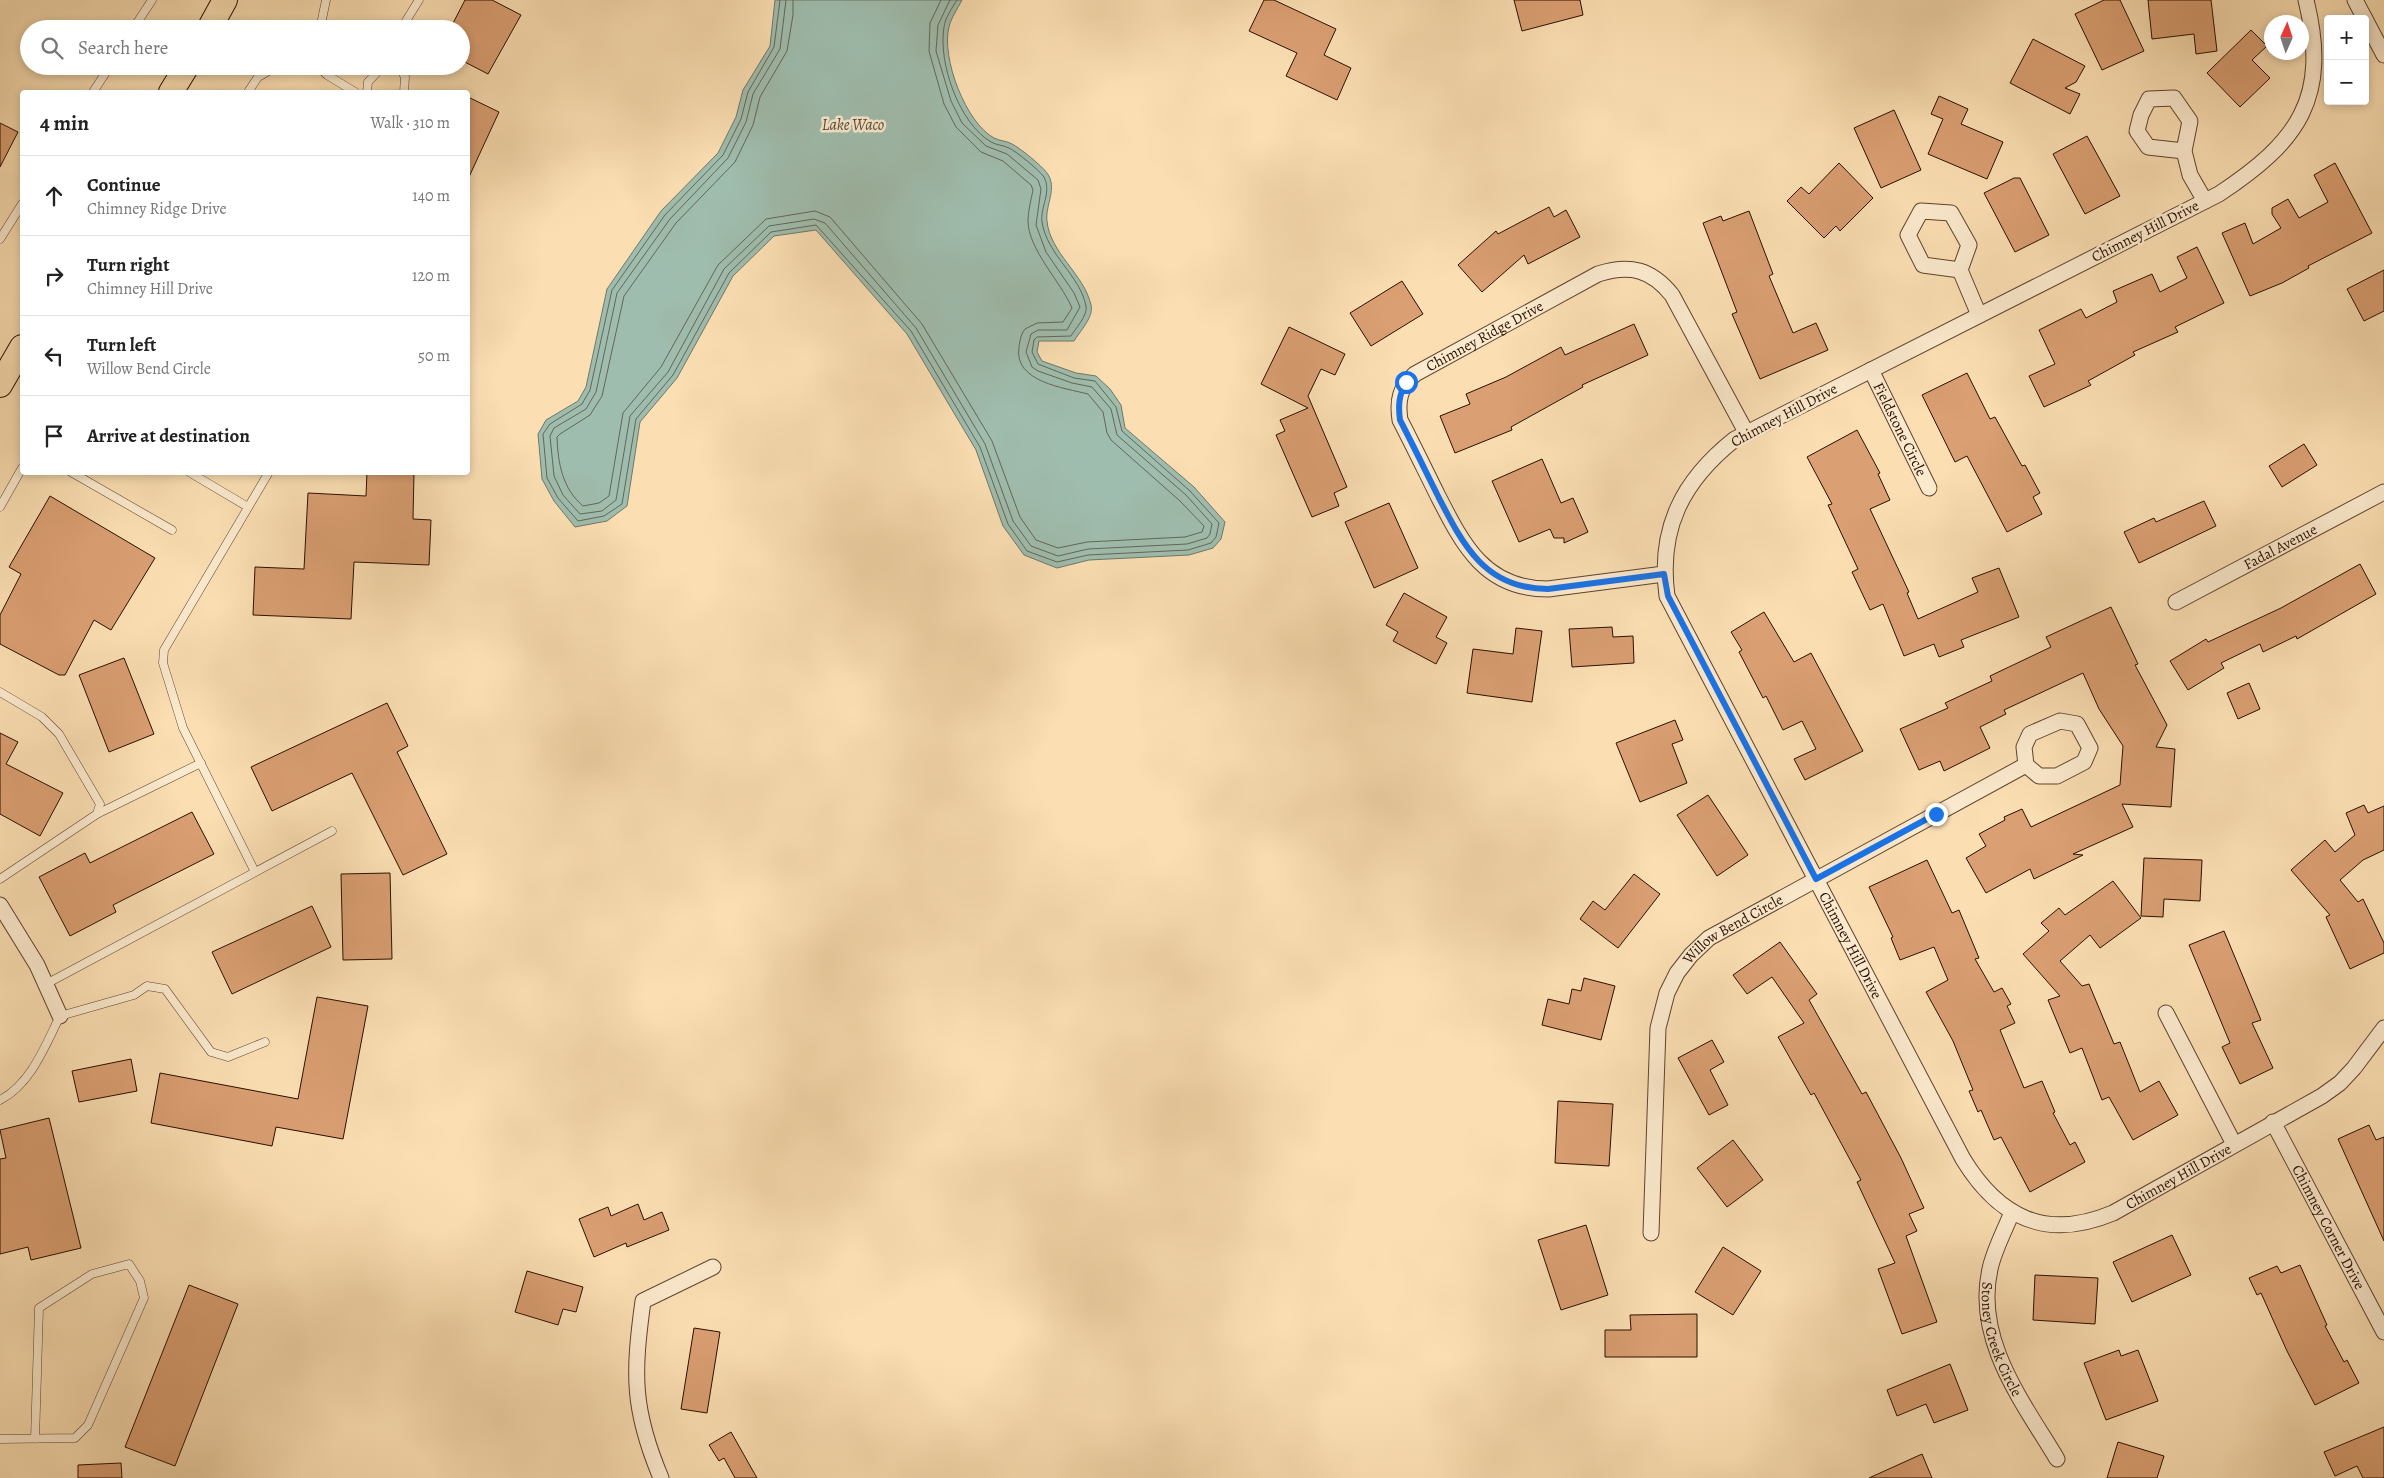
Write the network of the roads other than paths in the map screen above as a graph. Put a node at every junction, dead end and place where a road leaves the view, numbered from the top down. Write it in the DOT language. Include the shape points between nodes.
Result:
graph roads {
  1 [pos="152,0"];
  2 [pos="225,0"];
  3 [pos="326,0"];
  4 [pos="419,0"];
  5 [pos="2306,0"];
  6 [pos="2355,0"];
  7 [pos="2363,15"];
  8 [pos="140,20"];
  9 [pos="214,20"];
  10 [pos="322,20"];
  11 [pos="407,20"];
  12 [pos="2369,27"];
  13 [pos="2384,55"];
  14 [pos="104,75"];
  15 [pos="181,75"];
  16 [pos="261,75"];
  17 [pos="327,75"];
  18 [pos="375,75"];
  19 [pos="404,75"];
  20 [pos="94,90"];
  21 [pos="172,90"];
  22 [pos="249,90"];
  23 [pos="352,90"];
  24 [pos="367,90"];
  25 [pos="404,90"];
  26 [pos="2184,151"];
  27 [pos="2205,201"];
  28 [pos="20,207"];
  29 [pos="0,239"];
  30 [pos="1960,270"];
  31 [pos="1979,315"];
  32 [pos="20,350"];
  33 [pos="1871,370"];
  34 [pos="0,385"];
  35 [pos="1746,432"];
  36 [pos="20,471"];
  37 [pos="76,475"];
  38 [pos="193,475"];
  39 [pos="267,475"];
  40 [pos="1929,488"];
  41 [pos="2384,492"];
  42 [pos="0,506"];
  43 [pos="248,507"];
  44 [pos="172,530"];
  45 [pos="1664,574"];
  46 [pos="2176,602"];
  47 [pos="0,692"];
  48 [pos="201,763"];
  49 [pos="2026,765"];
  50 [pos="97,814"];
  51 [pos="332,831"];
  52 [pos="256,872"];
  53 [pos="0,879"];
  54 [pos="1816,879"];
  55 [pos="0,904"];
  56 [pos="46,984"];
  57 [pos="2166,1013"];
  58 [pos="60,1016"];
  59 [pos="2384,1028"];
  60 [pos="265,1042"];
  61 [pos="0,1100"];
  62 [pos="2273,1122"];
  63 [pos="2234,1144"];
  64 [pos="2012,1212"];
  65 [pos="1651,1233"];
  66 [pos="713,1267"];
  67 [pos="2384,1332"];
  68 [pos="0,1439"];
  69 [pos="35,1439"];
  70 [pos="2056,1459"];
  71 [pos="661,1478"];
  1 -- 8 [label="lane"];
  2 -- 9 [label="main road"];
  3 -- 10 [label="lane"];
  4 -- 11 [label="lane"];
  5 -- 27 [label="street, Chimney Hill Drive" via="2316,60 2305,108 2291,132 2268,159"];
  6 -- 7 [label="street"];
  12 -- 13 [label="street"];
  14 -- 20 [label="lane"];
  15 -- 21 [label="main road"];
  16 -- 22 [label="lane"];
  17 -- 23 [label="lane"];
  18 -- 24 [label="lane" via="368,82"];
  19 -- 25 [label="lane"];
  26 -- 27 [label="street" via="2190,176"];
  27 -- 31 [label="street, Chimney Hill Drive"];
  28 -- 29 [label="lane"];
  30 -- 30 [label="street" via="1969,245 1951,213 1921,211 1908,235 1923,265"];
  30 -- 31 [label="street"];
  31 -- 33 [label="street, Chimney Hill Drive"];
  32 -- 34 [label="main road"];
  33 -- 35 [label="street, Chimney Hill Drive"];
  33 -- 40 [label="street, Fieldstone Circle"];
  35 -- 45 [label="street, Chimney Hill Drive" via="1717,453 1683,495 1672,520"];
  35 -- 45 [label="street, Chimney Ridge Drive" via="1672,296 1663,284 1630,268 1598,274 1406,382 1400,393 1400,420 1460,539 1474,558 1492,572 1514,584 1541,589"];
  36 -- 42 [label="lane"];
  37 -- 44 [label="lane"];
  38 -- 43 [label="lane"];
  39 -- 43 [label="lane"];
  41 -- 46 [label="street, Fadal Avenue"];
  43 -- 48 [label="lane" via="164,650 166,677 183,728"];
  45 -- 54 [label="street, Chimney Hill Drive" via="1668,596"];
  47 -- 50 [label="lane" via="42,717 59,734 100,804"];
  48 -- 50 [label="lane"];
  48 -- 52 [label="lane"];
  49 -- 49 [label="street" via="2039,776 2057,776 2084,762 2090,748 2077,724 2060,721 2030,734 2024,747"];
  49 -- 54 [label="street, Willow Bend Circle"];
  50 -- 53 [label="lane"];
  51 -- 52 [label="lane"];
  52 -- 56 [label="lane"];
  54 -- 64 [label="street, Chimney Hill Drive" via="1963,1159 1994,1200"];
  54 -- 65 [label="street, Willow Bend Circle" via="1709,938 1677,973 1667,993 1658,1028"];
  55 -- 56 [label="street"];
  56 -- 58 [label="street"];
  57 -- 63 [label="street"];
  58 -- 60 [label="lane" via="134,995 147,986 165,989 211,1052 228,1058"];
  58 -- 61 [label="lane" via="36,1064 14,1093"];
  59 -- 62 [label="street, Chimney Hill Drive" via="2340,1083"];
  62 -- 63 [label="street, Chimney Hill Drive"];
  62 -- 67 [label="street, Chimney Corner Drive"];
  63 -- 64 [label="street, Chimney Hill Drive" via="2097,1219 2079,1224 2044,1224"];
  64 -- 70 [label="street, Stoney Creek Circle" via="1990,1267 1987,1288 1992,1335 2007,1376"];
  66 -- 71 [label="street" via="643,1301 636,1357 638,1412 646,1443"];
  68 -- 69 [label="lane"];
  69 -- 69 [label="lane" via="75,1438 88,1424 144,1298 140,1281 129,1264 92,1274 39,1308"];
}
